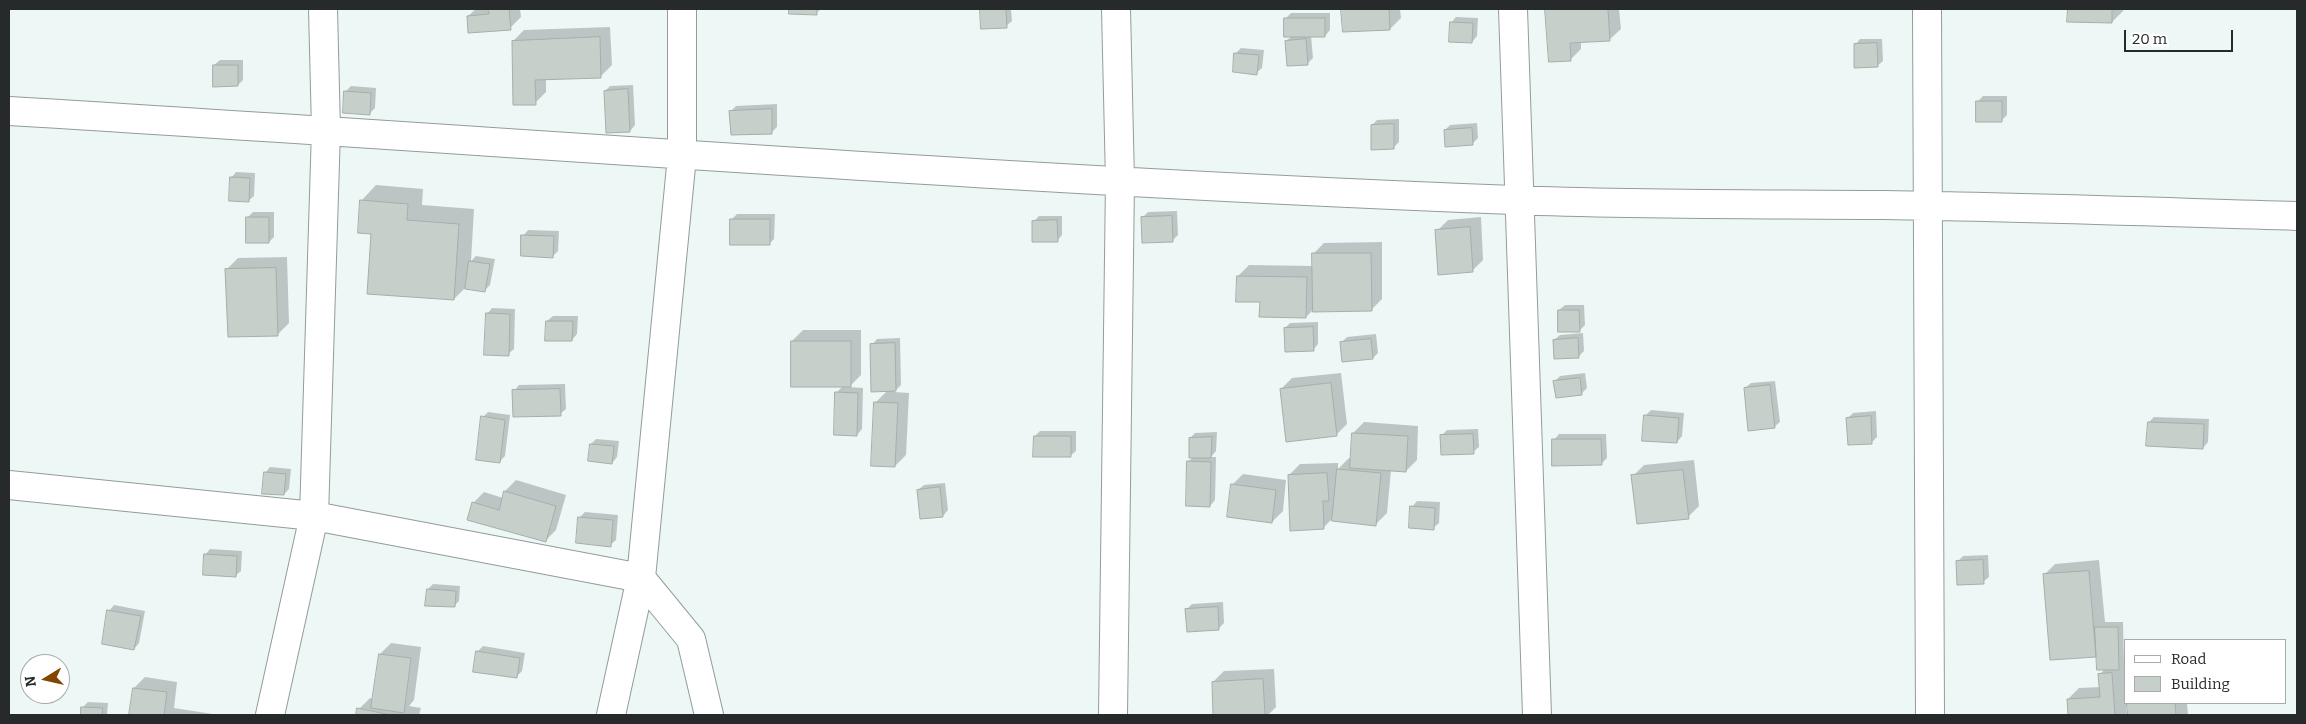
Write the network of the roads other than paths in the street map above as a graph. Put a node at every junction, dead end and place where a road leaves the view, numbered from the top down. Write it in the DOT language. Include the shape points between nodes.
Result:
graph roads {
  1 [pos="323,9"];
  2 [pos="682,9"];
  3 [pos="1116,9"];
  4 [pos="1513,9"];
  5 [pos="1927,9"];
  6 [pos="9,111"];
  7 [pos="326,130"];
  8 [pos="682,156"];
  9 [pos="1120,181"];
  10 [pos="1519,200"];
  11 [pos="1928,206"];
  12 [pos="2297,216"];
  13 [pos="9,485"];
  14 [pos="314,516"];
  15 [pos="641,578"];
  16 [pos="270,715"];
  17 [pos="611,715"];
  18 [pos="709,715"];
  19 [pos="1112,715"];
  20 [pos="1537,715"];
  21 [pos="1930,715"];
  1 -- 7 [label="street"];
  2 -- 8 [label="street"];
  3 -- 9 [label="street"];
  4 -- 10 [label="street"];
  5 -- 11 [label="street"];
  6 -- 7 [label="street"];
  7 -- 8 [label="street"];
  7 -- 14 [label="street"];
  8 -- 9 [label="street"];
  8 -- 15 [label="street"];
  9 -- 10 [label="street"];
  9 -- 19 [label="street"];
  10 -- 11 [label="street"];
  10 -- 20 [label="street"];
  11 -- 12 [label="street"];
  11 -- 21 [label="street"];
  13 -- 14 [label="street"];
  14 -- 15 [label="street"];
  14 -- 16 [label="street"];
  15 -- 17 [label="street"];
  15 -- 18 [label="street" via="691,639"];
}
